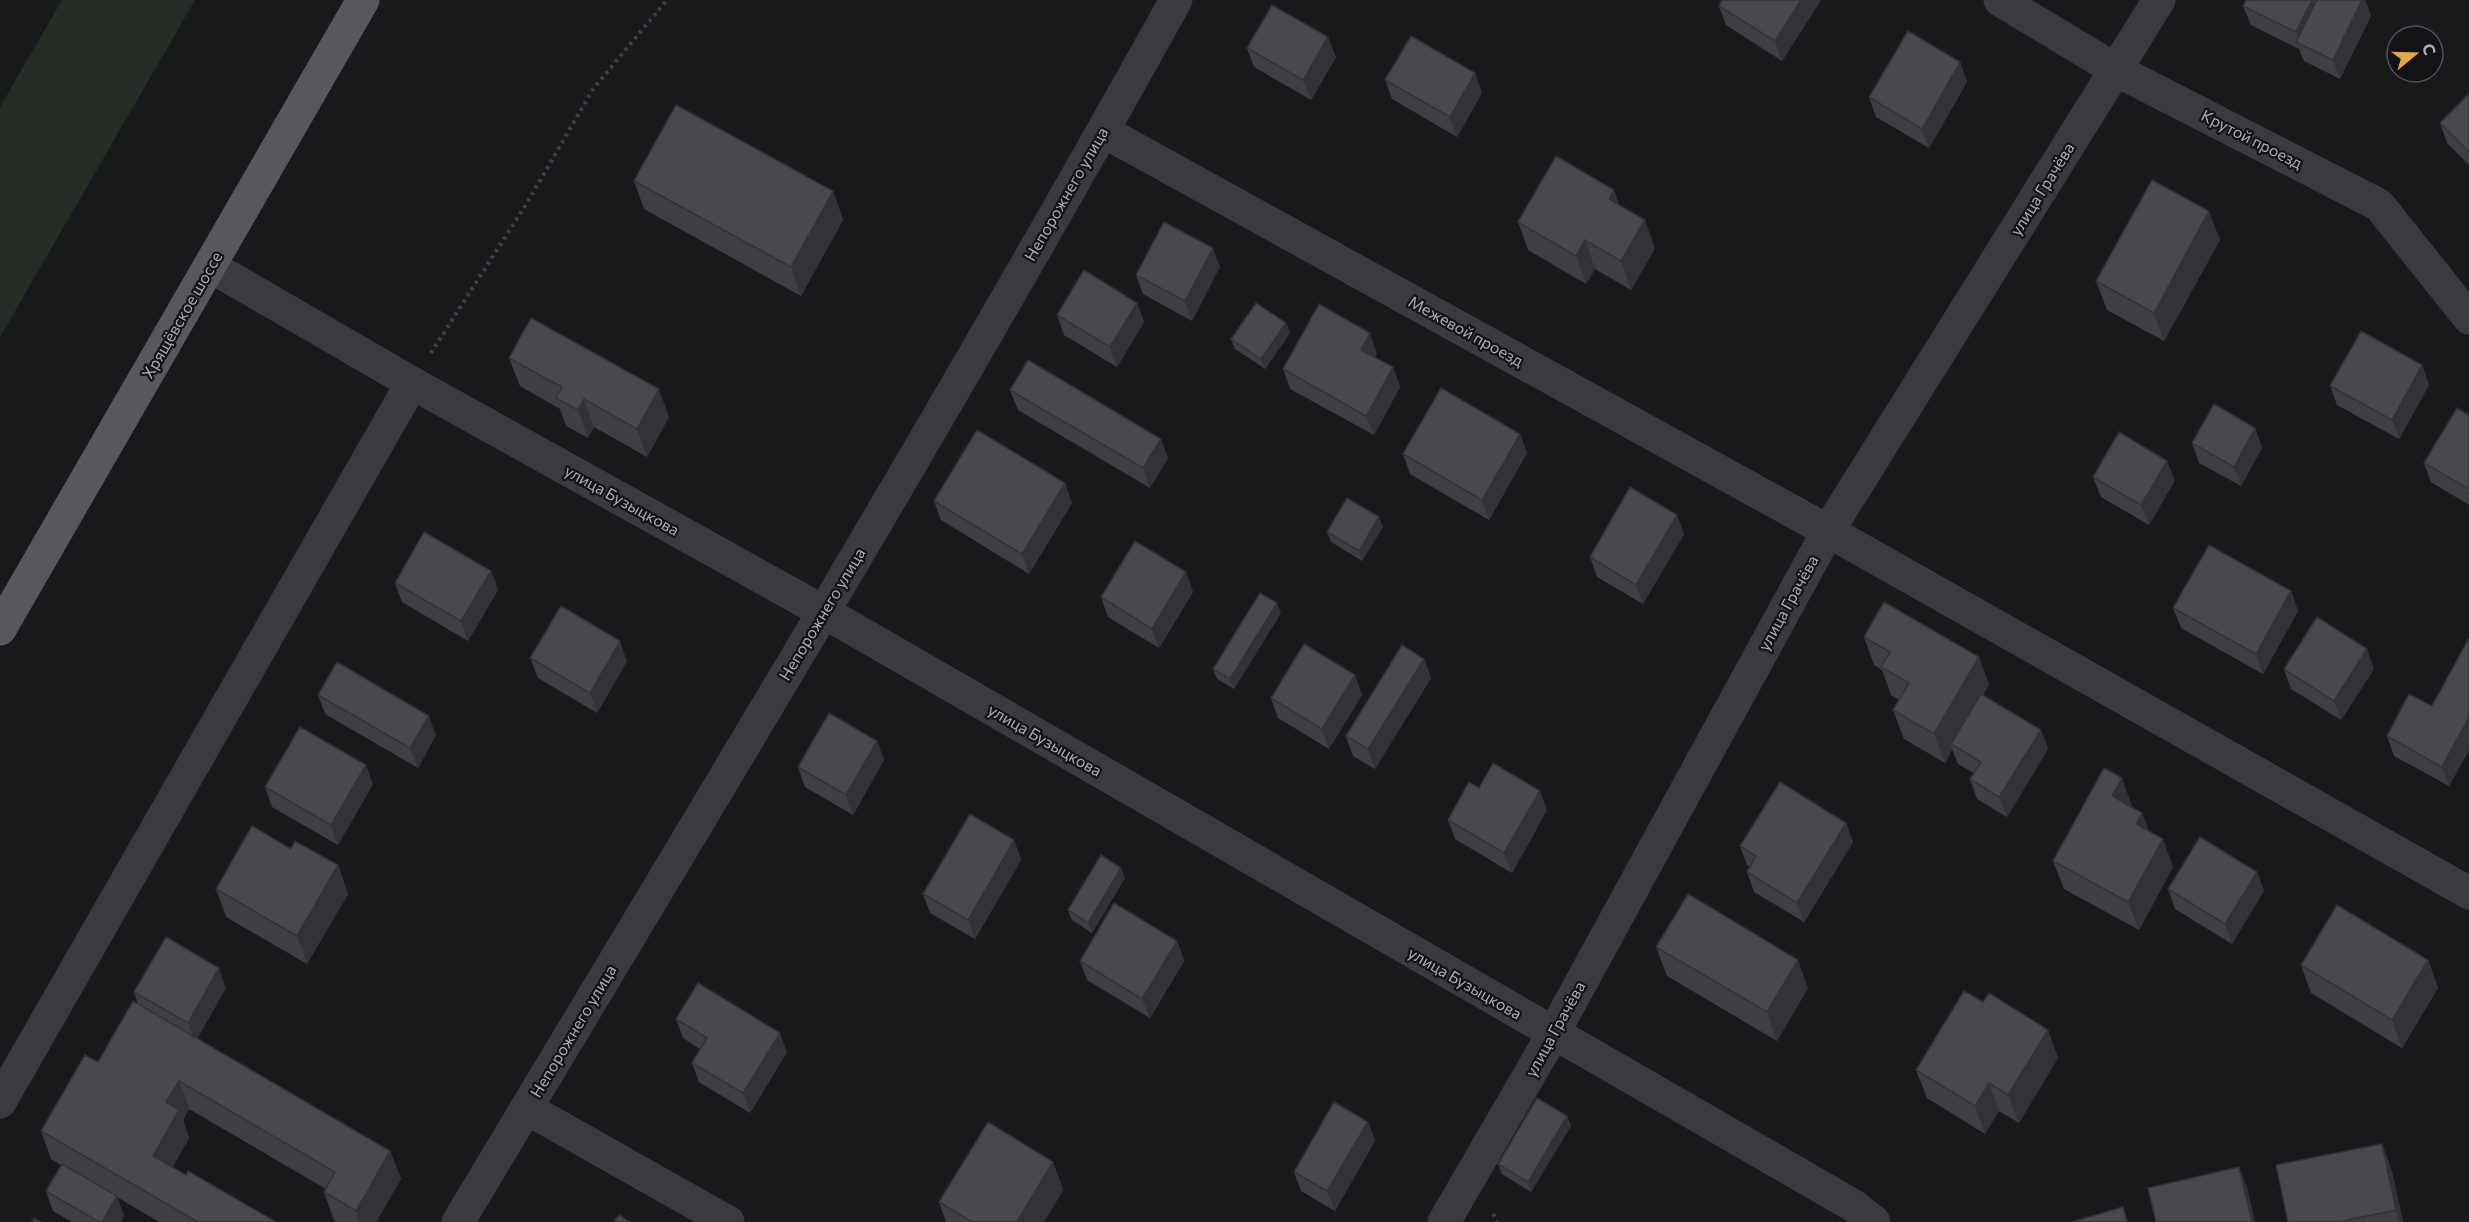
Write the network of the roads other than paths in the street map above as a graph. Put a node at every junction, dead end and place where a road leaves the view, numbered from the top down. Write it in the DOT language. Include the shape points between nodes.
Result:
graph roads {
  1 [pos="363,0"];
  2 [pos="1176,0"];
  3 [pos="2000,0"];
  4 [pos="2159,0"];
  5 [pos="2116,70"];
  6 [pos="1103,131"];
  7 [pos="210,266"];
  8 [pos="2469,318"];
  9 [pos="412,383"];
  10 [pos="1828,531"];
  11 [pos="824,612"];
  12 [pos="0,629"];
  13 [pos="2469,893"];
  14 [pos="1553,1034"];
  15 [pos="4,1086"];
  16 [pos="526,1108"];
  17 [pos="458,1222"];
  18 [pos="728,1222"];
  19 [pos="1444,1222"];
  20 [pos="1874,1222"];
  1 -- 7 [label="main road, Хрящёвское шоссе"];
  2 -- 6 [label="street, Непорожнего улица"];
  3 -- 5 [label="street, Крутой проезд"];
  4 -- 5 [label="street, улица Грачёва"];
  5 -- 8 [label="street, Крутой проезд" via="2379,205"];
  5 -- 10 [label="street, улица Грачёва"];
  6 -- 10 [label="street, Межевой проезд"];
  6 -- 11 [label="street, Непорожнего улица"];
  7 -- 9 [label="street, улица Бузыцкова"];
  7 -- 12 [label="main road, Хрящёвское шоссе"];
  9 -- 11 [label="street, улица Бузыцкова"];
  9 -- 15 [label="street"];
  10 -- 13 [label="street, Межевой проезд"];
  10 -- 14 [label="street, улица Грачёва"];
  11 -- 14 [label="street, улица Бузыцкова"];
  11 -- 16 [label="street, Непорожнего улица"];
  14 -- 19 [label="street, улица Грачёва"];
  14 -- 20 [label="street, улица Бузыцкова" via="1854,1206"];
  16 -- 17 [label="street, Непорожнего улица"];
  16 -- 18 [label="street"];
}
